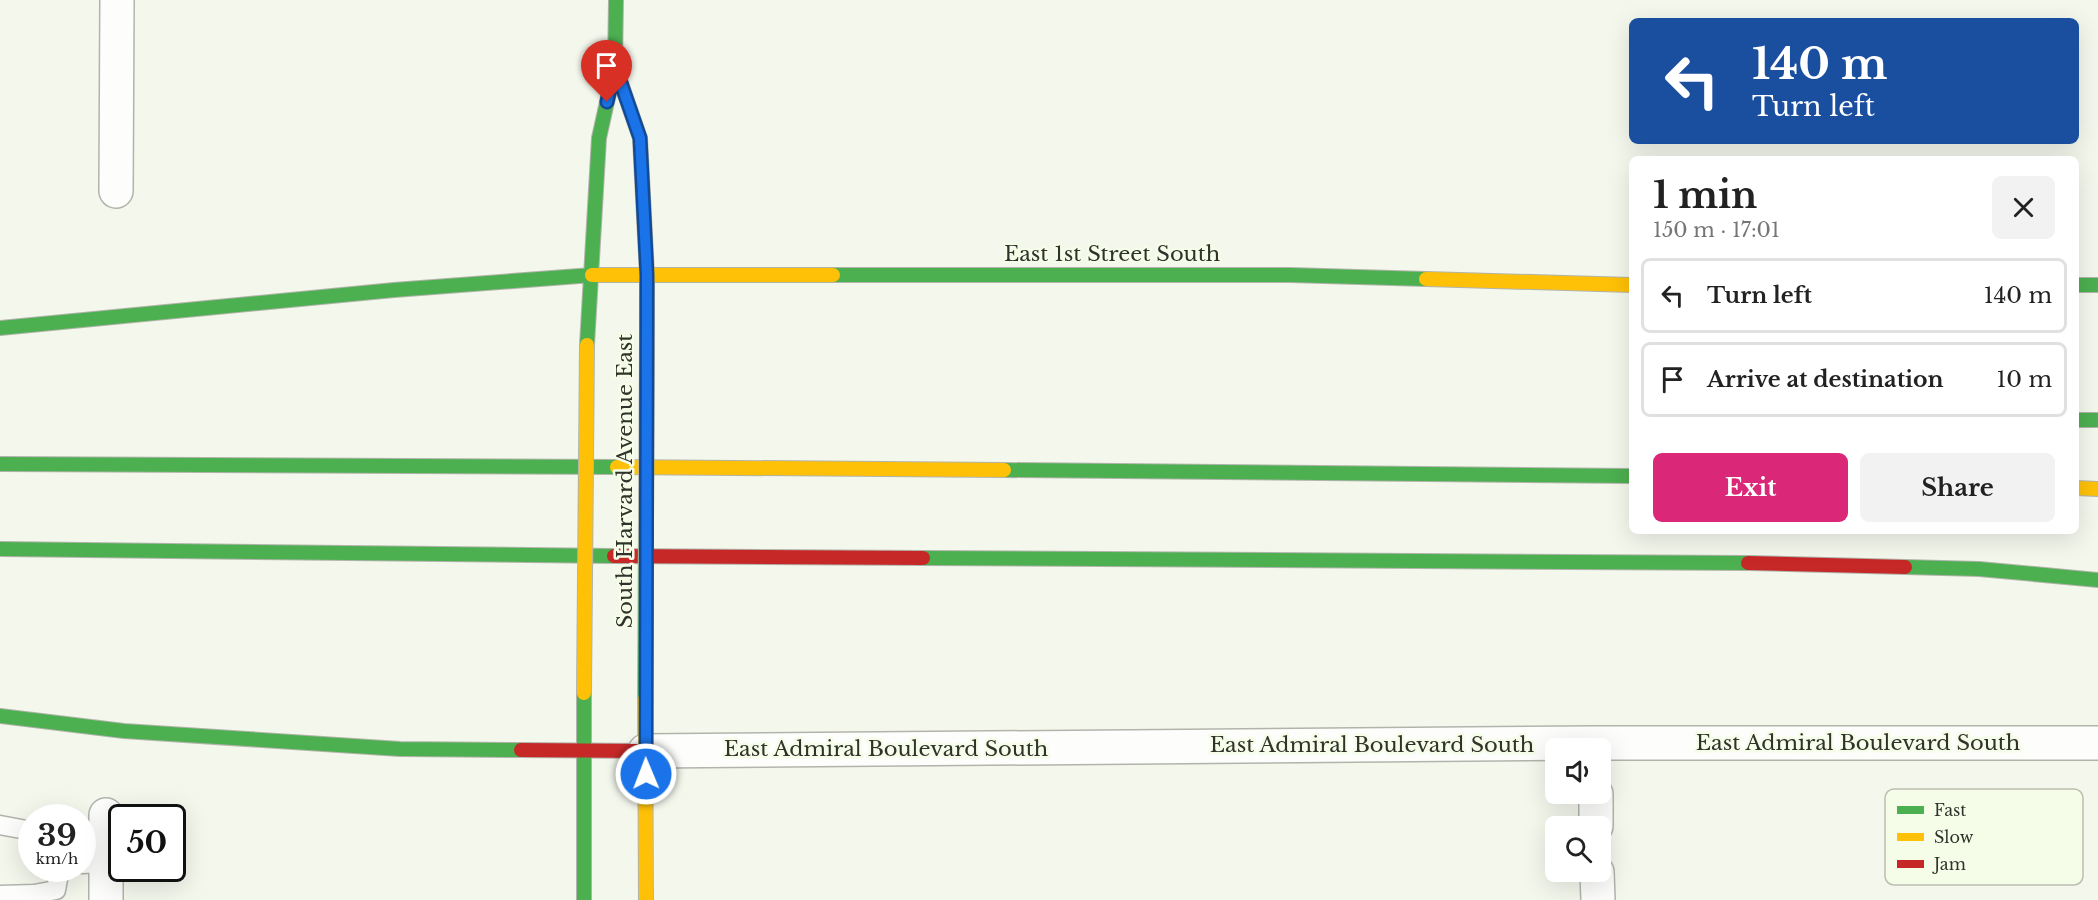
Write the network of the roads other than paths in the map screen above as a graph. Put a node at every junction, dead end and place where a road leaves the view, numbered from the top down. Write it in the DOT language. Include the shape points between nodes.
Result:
graph roads {
  1 [pos="117,0"];
  2 [pos="616,0"];
  3 [pos="615,66"];
  4 [pos="116,191"];
  5 [pos="592,275"];
  6 [pos="647,275"];
  7 [pos="1629,285"];
  8 [pos="2079,285"];
  9 [pos="2098,285"];
  10 [pos="0,328"];
  11 [pos="2079,420"];
  12 [pos="2098,420"];
  13 [pos="0,465"];
  14 [pos="1629,470"];
  15 [pos="1591,476"];
  16 [pos="1629,476"];
  17 [pos="2079,488"];
  18 [pos="2098,489"];
  19 [pos="0,549"];
  20 [pos="2098,579"];
  21 [pos="0,716"];
  22 [pos="2098,743"];
  23 [pos="1545,746"];
  24 [pos="1611,746"];
  25 [pos="645,751"];
  26 [pos="584,752"];
  27 [pos="106,815"];
  28 [pos="0,825"];
  29 [pos="18,828"];
  30 [pos="96,856"];
  31 [pos="96,870"];
  32 [pos="57,882"];
  33 [pos="1597,882"];
  34 [pos="0,895"];
  35 [pos="106,900"];
  36 [pos="584,900"];
  37 [pos="646,900"];
  38 [pos="1598,900"];
  1 -- 4 [label="street"];
  2 -- 3 [label="main road, South Harvard Avenue East"];
  3 -- 5 [label="main road, South Harvard Avenue East" via="599,138"];
  3 -- 6 [label="main road, South Harvard Avenue East" via="640,138"];
  5 -- 6 [label="main road, East 1st Street South"];
  5 -- 10 [label="main road, East 1st Street South"];
  5 -- 26 [label="main road, South Harvard Avenue East, bridge" via="587,345"];
  6 -- 7 [label="main road, East 1st Street South" via="1290,275"];
  6 -- 25 [label="main road, South Harvard Avenue East, bridge"];
  8 -- 9 [label="main road"];
  11 -- 12 [label="main road"];
  13 -- 15 [label="main road"];
  14 -- 15 [label="main road"];
  15 -- 16 [label="main road"];
  17 -- 18 [label="main road"];
  19 -- 20 [label="main road" via="733,558 1711,562 1979,569"];
  21 -- 26 [label="main road" via="124,731 377,747"];
  22 -- 24 [label="street, East Admiral Boulevard South"];
  23 -- 25 [label="street, East Admiral Boulevard South"];
  25 -- 26 [label="main road"];
  25 -- 37 [label="main road, South Harvard Avenue East"];
  26 -- 36 [label="main road, South Harvard Avenue East"];
  27 -- 30 [label="street"];
  28 -- 29 [label="lane"];
  31 -- 35 [label="street"];
  32 -- 34 [label="lane" via="56,890"];
  33 -- 38 [label="street"];
}
